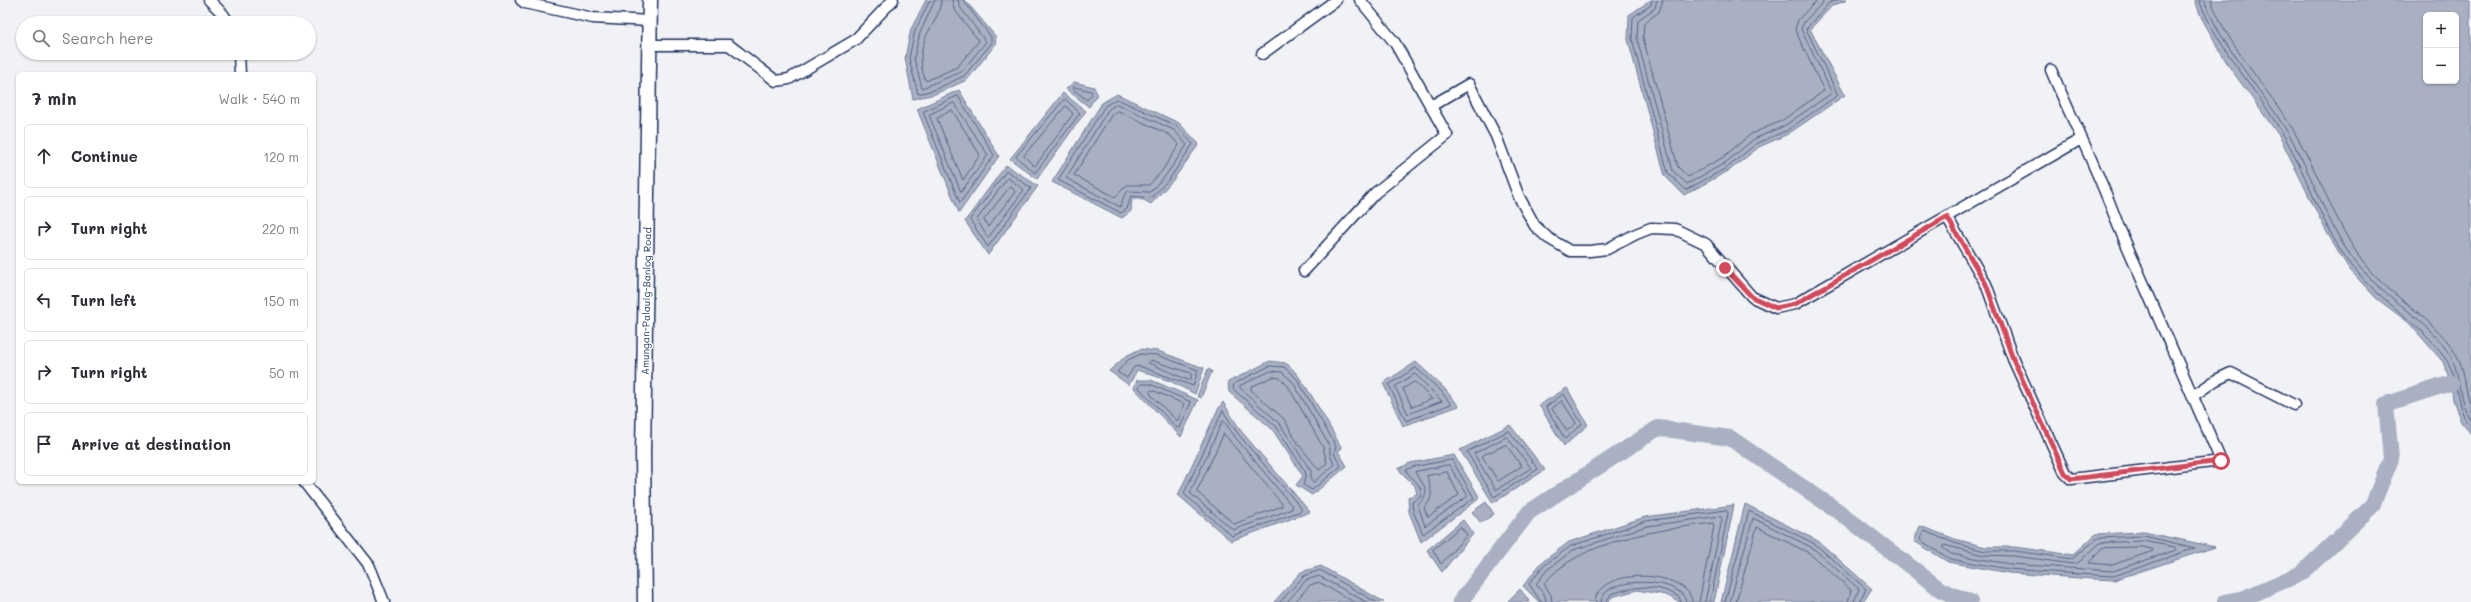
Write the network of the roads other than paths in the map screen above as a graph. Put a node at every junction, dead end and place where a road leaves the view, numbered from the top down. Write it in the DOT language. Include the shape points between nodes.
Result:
graph roads {
  1 [pos="209,0"];
  2 [pos="521,0"];
  3 [pos="650,0"];
  4 [pos="1336,0"];
  5 [pos="1360,0"];
  6 [pos="893,1"];
  7 [pos="224,16"];
  8 [pos="650,21"];
  9 [pos="650,45"];
  10 [pos="1262,54"];
  11 [pos="239,60"];
  12 [pos="2051,70"];
  13 [pos="240,72"];
  14 [pos="1431,106"];
  15 [pos="2081,139"];
  16 [pos="1947,217"];
  17 [pos="1304,271"];
  18 [pos="2193,396"];
  19 [pos="2294,405"];
  20 [pos="306,484"];
  21 [pos="384,602"];
  22 [pos="645,602"];
  1 -- 7 [label="street"];
  2 -- 8 [label="street" via="593,18"];
  3 -- 8 [label="main road, Amungan-Palauig-Banlog Road"];
  4 -- 10 [label="street"];
  5 -- 14 [label="street" via="1395,43"];
  6 -- 9 [label="street" via="855,40 789,79 776,81 729,45"];
  8 -- 9 [label="main road, Amungan-Palauig-Banlog Road"];
  9 -- 22 [label="main road, Amungan-Palauig-Banlog Road" via="643,455"];
  11 -- 13 [label="street"];
  12 -- 15 [label="street"];
  14 -- 16 [label="street" via="1469,84 1496,136 1519,197 1535,226 1548,238 1570,251 1607,249 1651,228 1675,229 1706,244 1752,297 1776,308 1795,304"];
  14 -- 17 [label="street" via="1447,135 1375,193"];
  15 -- 16 [label="street"];
  15 -- 18 [label="street" via="2104,186 2118,225"];
  16 -- 18 [label="street" via="1986,284 2013,359 2065,473 2071,479 2221,461"];
  18 -- 19 [label="street" via="2231,373"];
  20 -- 21 [label="street" via="369,565"];
}
